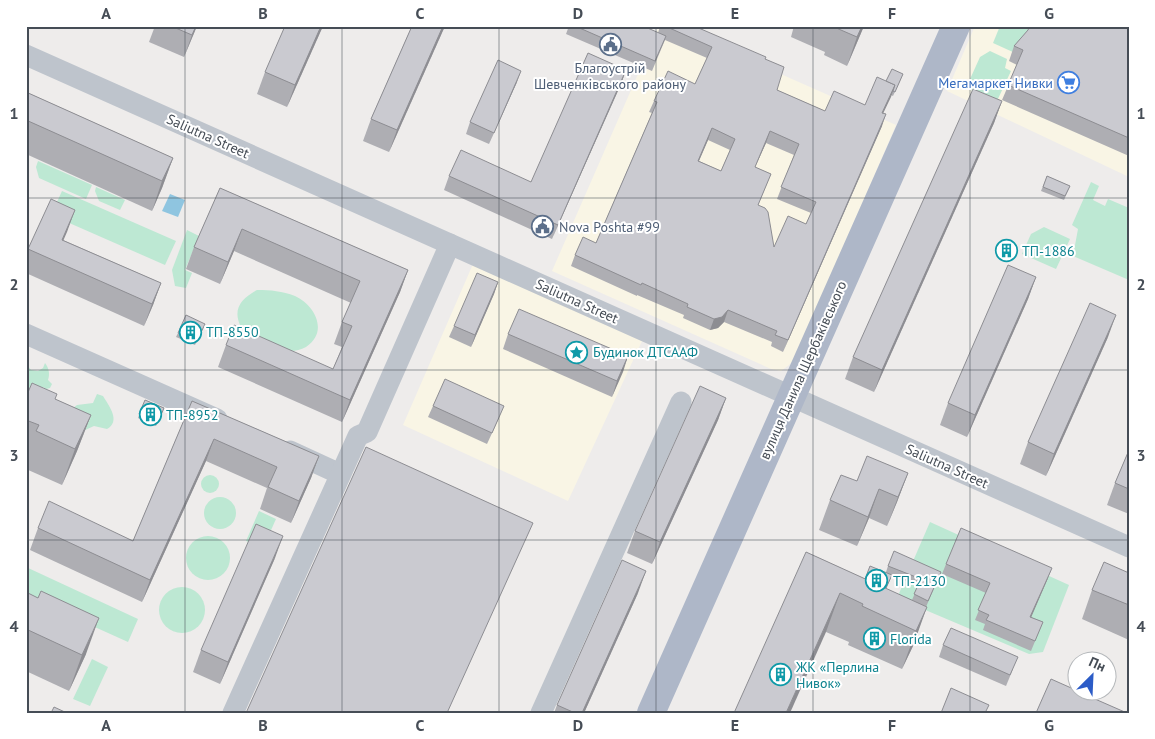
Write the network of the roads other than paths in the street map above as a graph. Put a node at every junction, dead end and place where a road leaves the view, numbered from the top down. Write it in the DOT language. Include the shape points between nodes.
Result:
graph roads {
  1 [pos="956,26"];
  2 [pos="26,55"];
  3 [pos="450,244"];
  4 [pos="26,334"];
  5 [pos="792,396"];
  6 [pos="681,402"];
  7 [pos="233,426"];
  8 [pos="268,442"];
  9 [pos="340,474"];
  10 [pos="1129,547"];
  11 [pos="233,713"];
  12 [pos="541,713"];
  13 [pos="651,713"];
  1 -- 5 [label="main road, вулиця Данила Щербаківського"];
  2 -- 3 [label="street, Saliutna Street"];
  3 -- 5 [label="street, Saliutna Street"];
  3 -- 9 [label="street" via="367,432 358,436"];
  4 -- 7 [label="street"];
  5 -- 10 [label="street, Saliutna Street"];
  5 -- 13 [label="main road, вулиця Данила Щербаківського"];
  6 -- 12 [label="street"];
  8 -- 9 [label="street"];
  9 -- 11 [label="street"];
}
